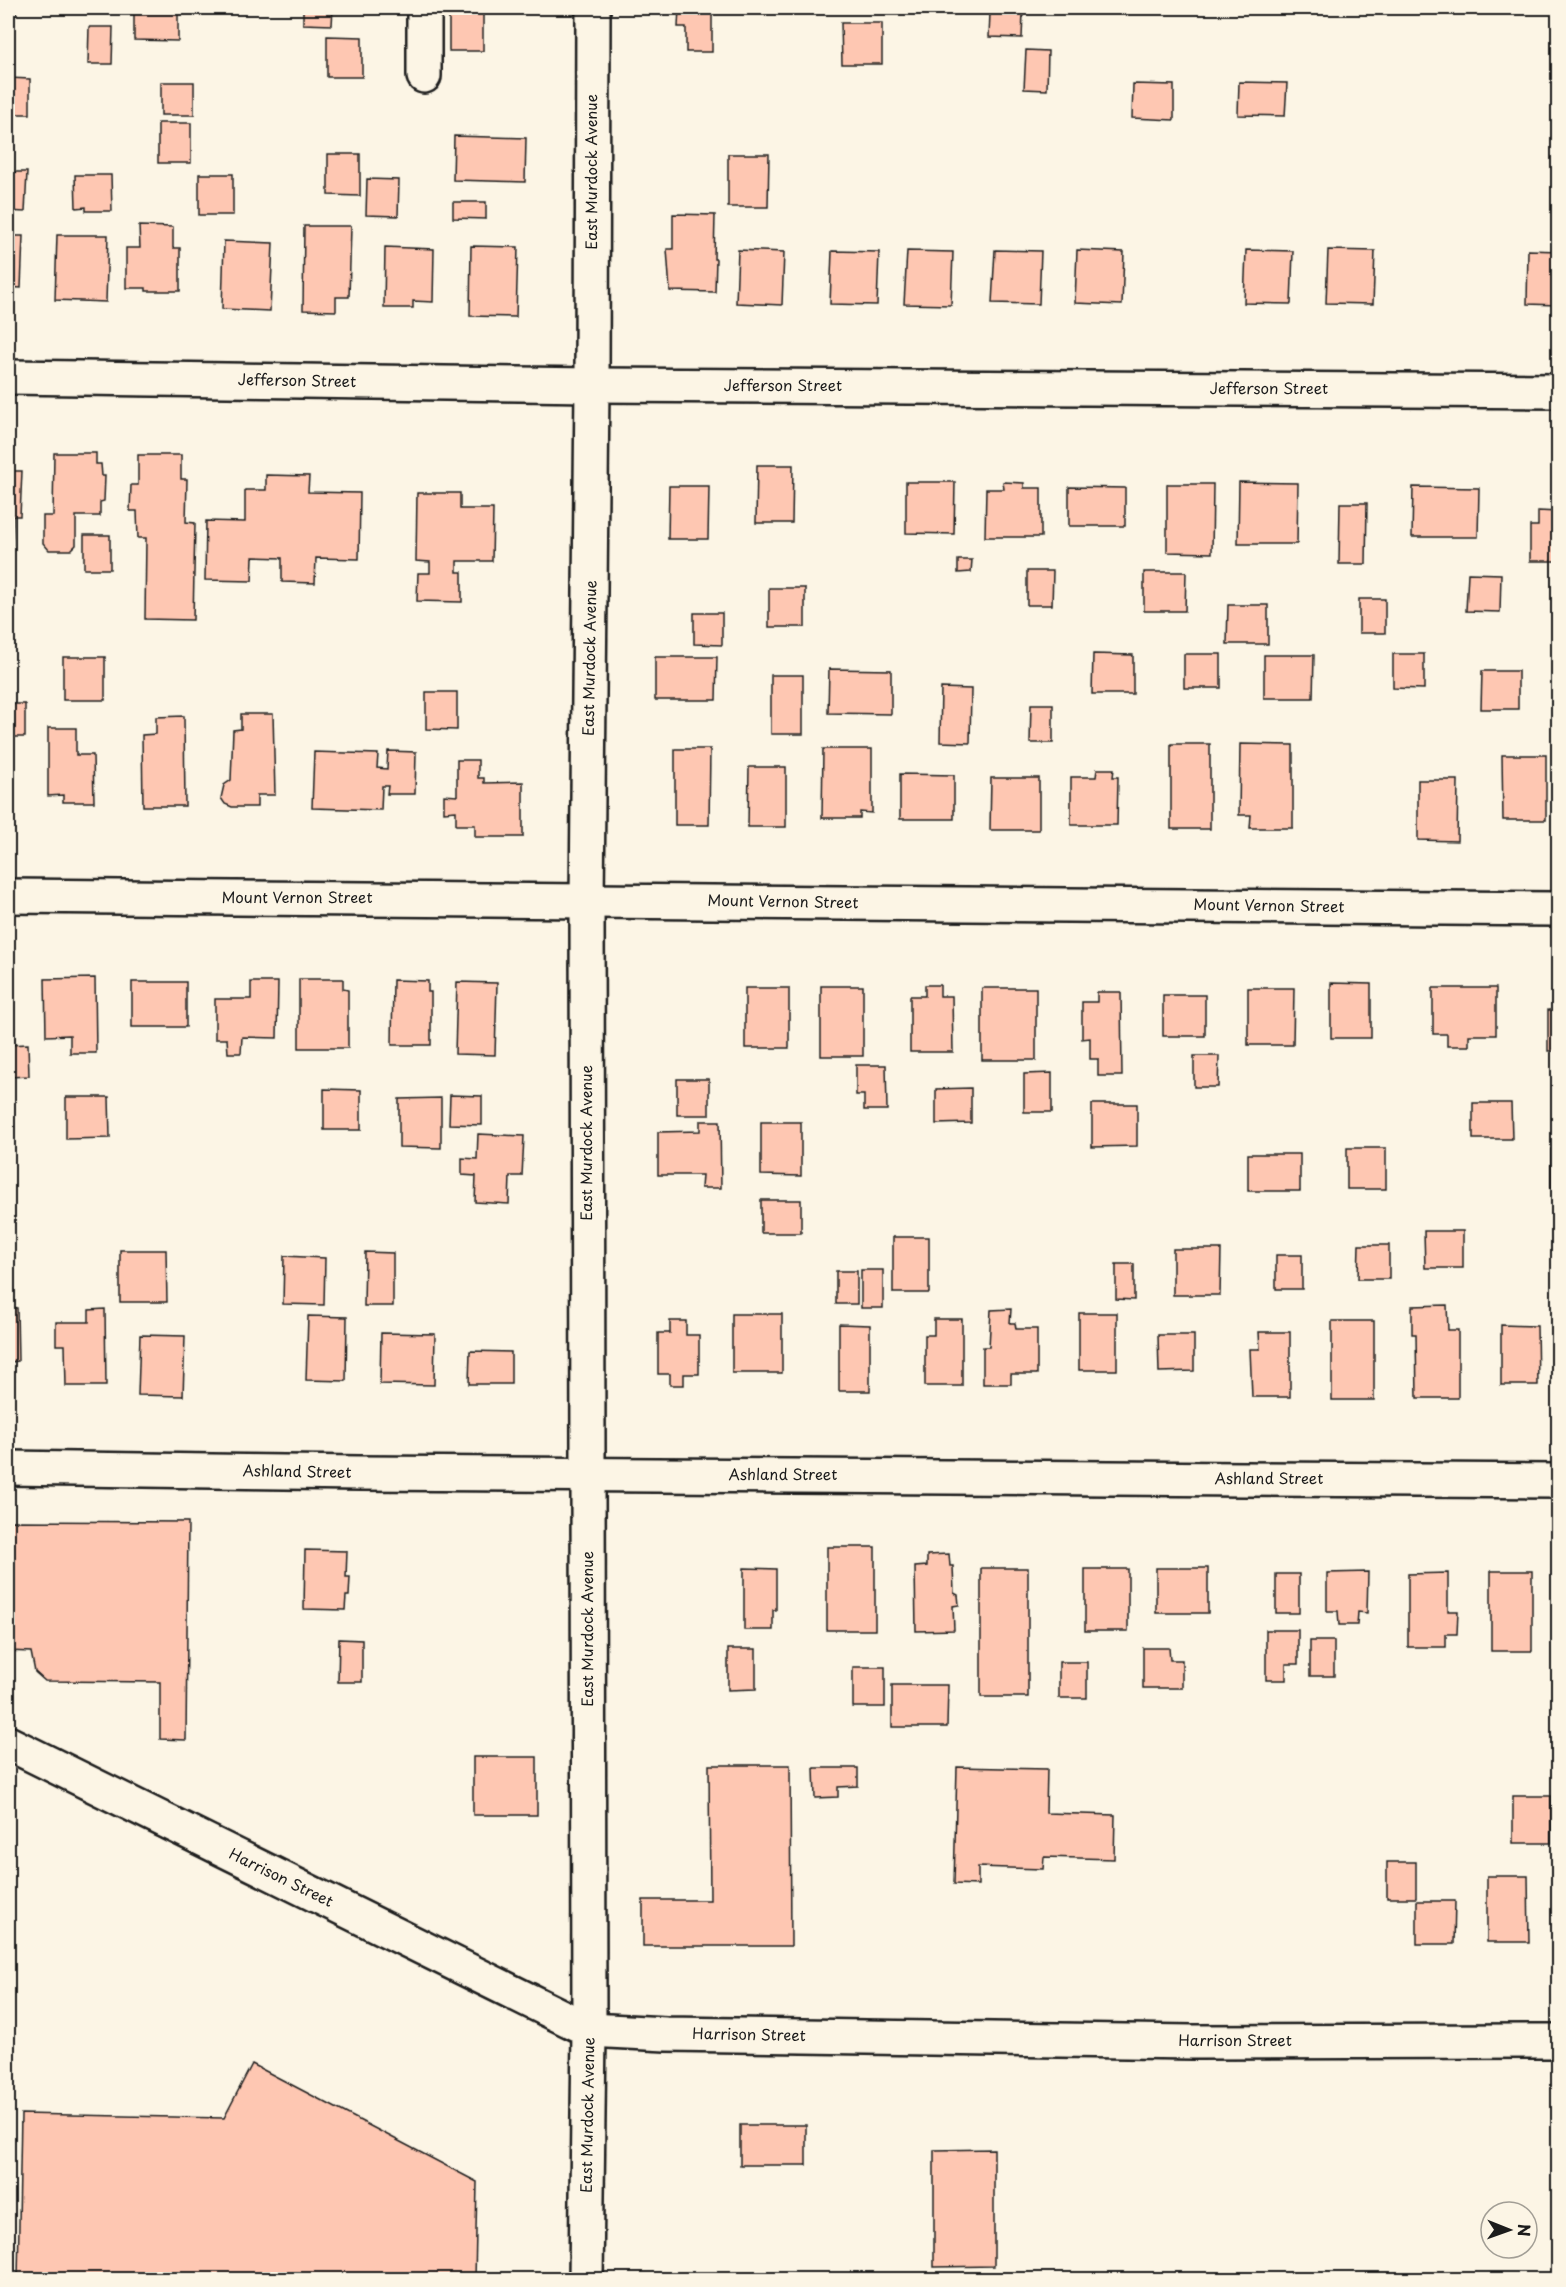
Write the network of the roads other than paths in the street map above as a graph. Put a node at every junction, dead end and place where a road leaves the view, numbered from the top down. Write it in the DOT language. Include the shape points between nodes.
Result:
graph roads {
  1 [pos="424,8"];
  2 [pos="592,8"];
  3 [pos="424,76"];
  4 [pos="8,377"];
  5 [pos="592,385"];
  6 [pos="1558,391"];
  7 [pos="8,896"];
  8 [pos="587,900"];
  9 [pos="1558,909"];
  10 [pos="8,1468"];
  11 [pos="588,1473"];
  12 [pos="1558,1481"];
  13 [pos="8,1743"];
  14 [pos="589,2030"];
  15 [pos="1558,2041"];
  16 [pos="586,2280"];
  1 -- 3 [label="street"];
  2 -- 5 [label="street, East Murdock Avenue"];
  4 -- 5 [label="street, Jefferson Street"];
  5 -- 6 [label="street, Jefferson Street"];
  5 -- 8 [label="street, East Murdock Avenue"];
  7 -- 8 [label="street, Mount Vernon Street"];
  8 -- 9 [label="street, Mount Vernon Street"];
  8 -- 11 [label="street, East Murdock Avenue"];
  10 -- 11 [label="street, Ashland Street"];
  11 -- 12 [label="street, Ashland Street"];
  11 -- 14 [label="street, East Murdock Avenue"];
  13 -- 14 [label="street, Harrison Street"];
  14 -- 15 [label="street, Harrison Street" via="1193,2042"];
  14 -- 16 [label="street, East Murdock Avenue"];
}
